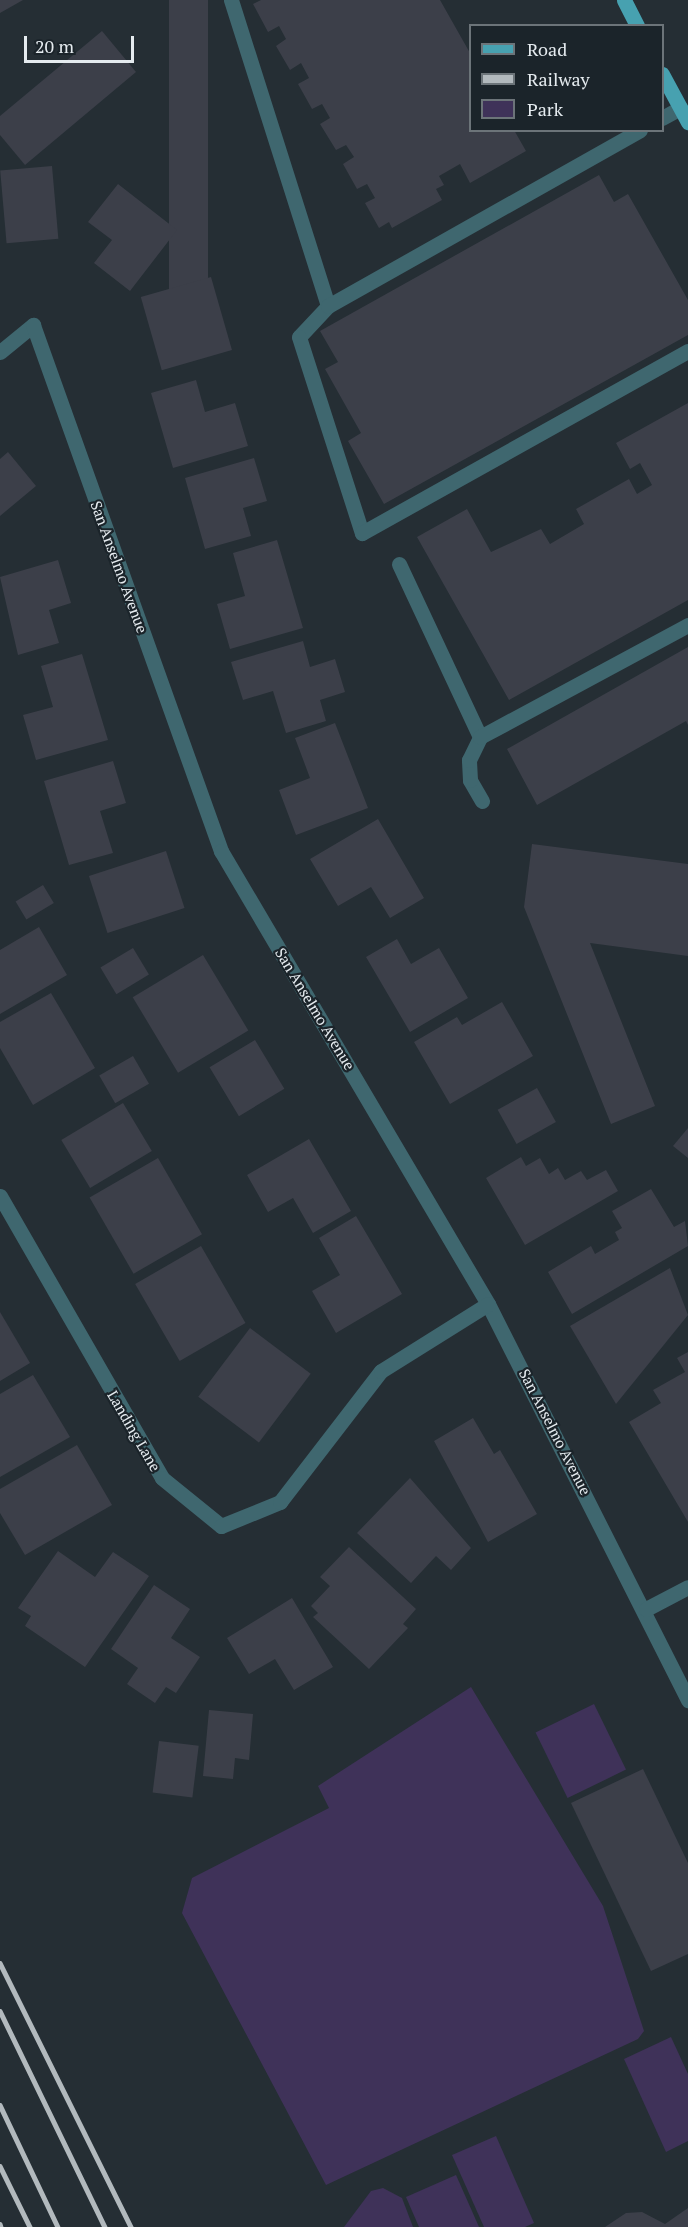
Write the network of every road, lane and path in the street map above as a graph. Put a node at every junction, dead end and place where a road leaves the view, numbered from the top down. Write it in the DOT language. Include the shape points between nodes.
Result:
graph roads {
  1 [pos="231,0"];
  2 [pos="624,0"];
  3 [pos="636,24"];
  4 [pos="664,76"];
  5 [pos="685,111"];
  6 [pos="664,118"];
  7 [pos="636,132"];
  8 [pos="328,306"];
  9 [pos="688,351"];
  10 [pos="0,352"];
  11 [pos="399,564"];
  12 [pos="688,624"];
  13 [pos="480,737"];
  14 [pos="482,801"];
  15 [pos="0,1196"];
  16 [pos="488,1304"];
  17 [pos="688,1587"];
  18 [pos="646,1610"];
  19 [pos="688,1700"];
  1 -- 8 [label="street"];
  2 -- 3 [label="main road"];
  4 -- 5 [label="main road"];
  5 -- 6 [label="street"];
  7 -- 8 [label="street"];
  8 -- 9 [label="street" via="299,336 362,533"];
  10 -- 16 [label="street, San Anselmo Avenue" via="33,324 221,851"];
  11 -- 13 [label="street"];
  12 -- 13 [label="street"];
  13 -- 14 [label="street" via="469,760 470,780"];
  15 -- 16 [label="street, Landing Lane" via="162,1478 221,1526 280,1502 381,1371"];
  16 -- 18 [label="street, San Anselmo Avenue"];
  17 -- 18 [label="street"];
  18 -- 19 [label="street, San Anselmo Avenue"];
}
